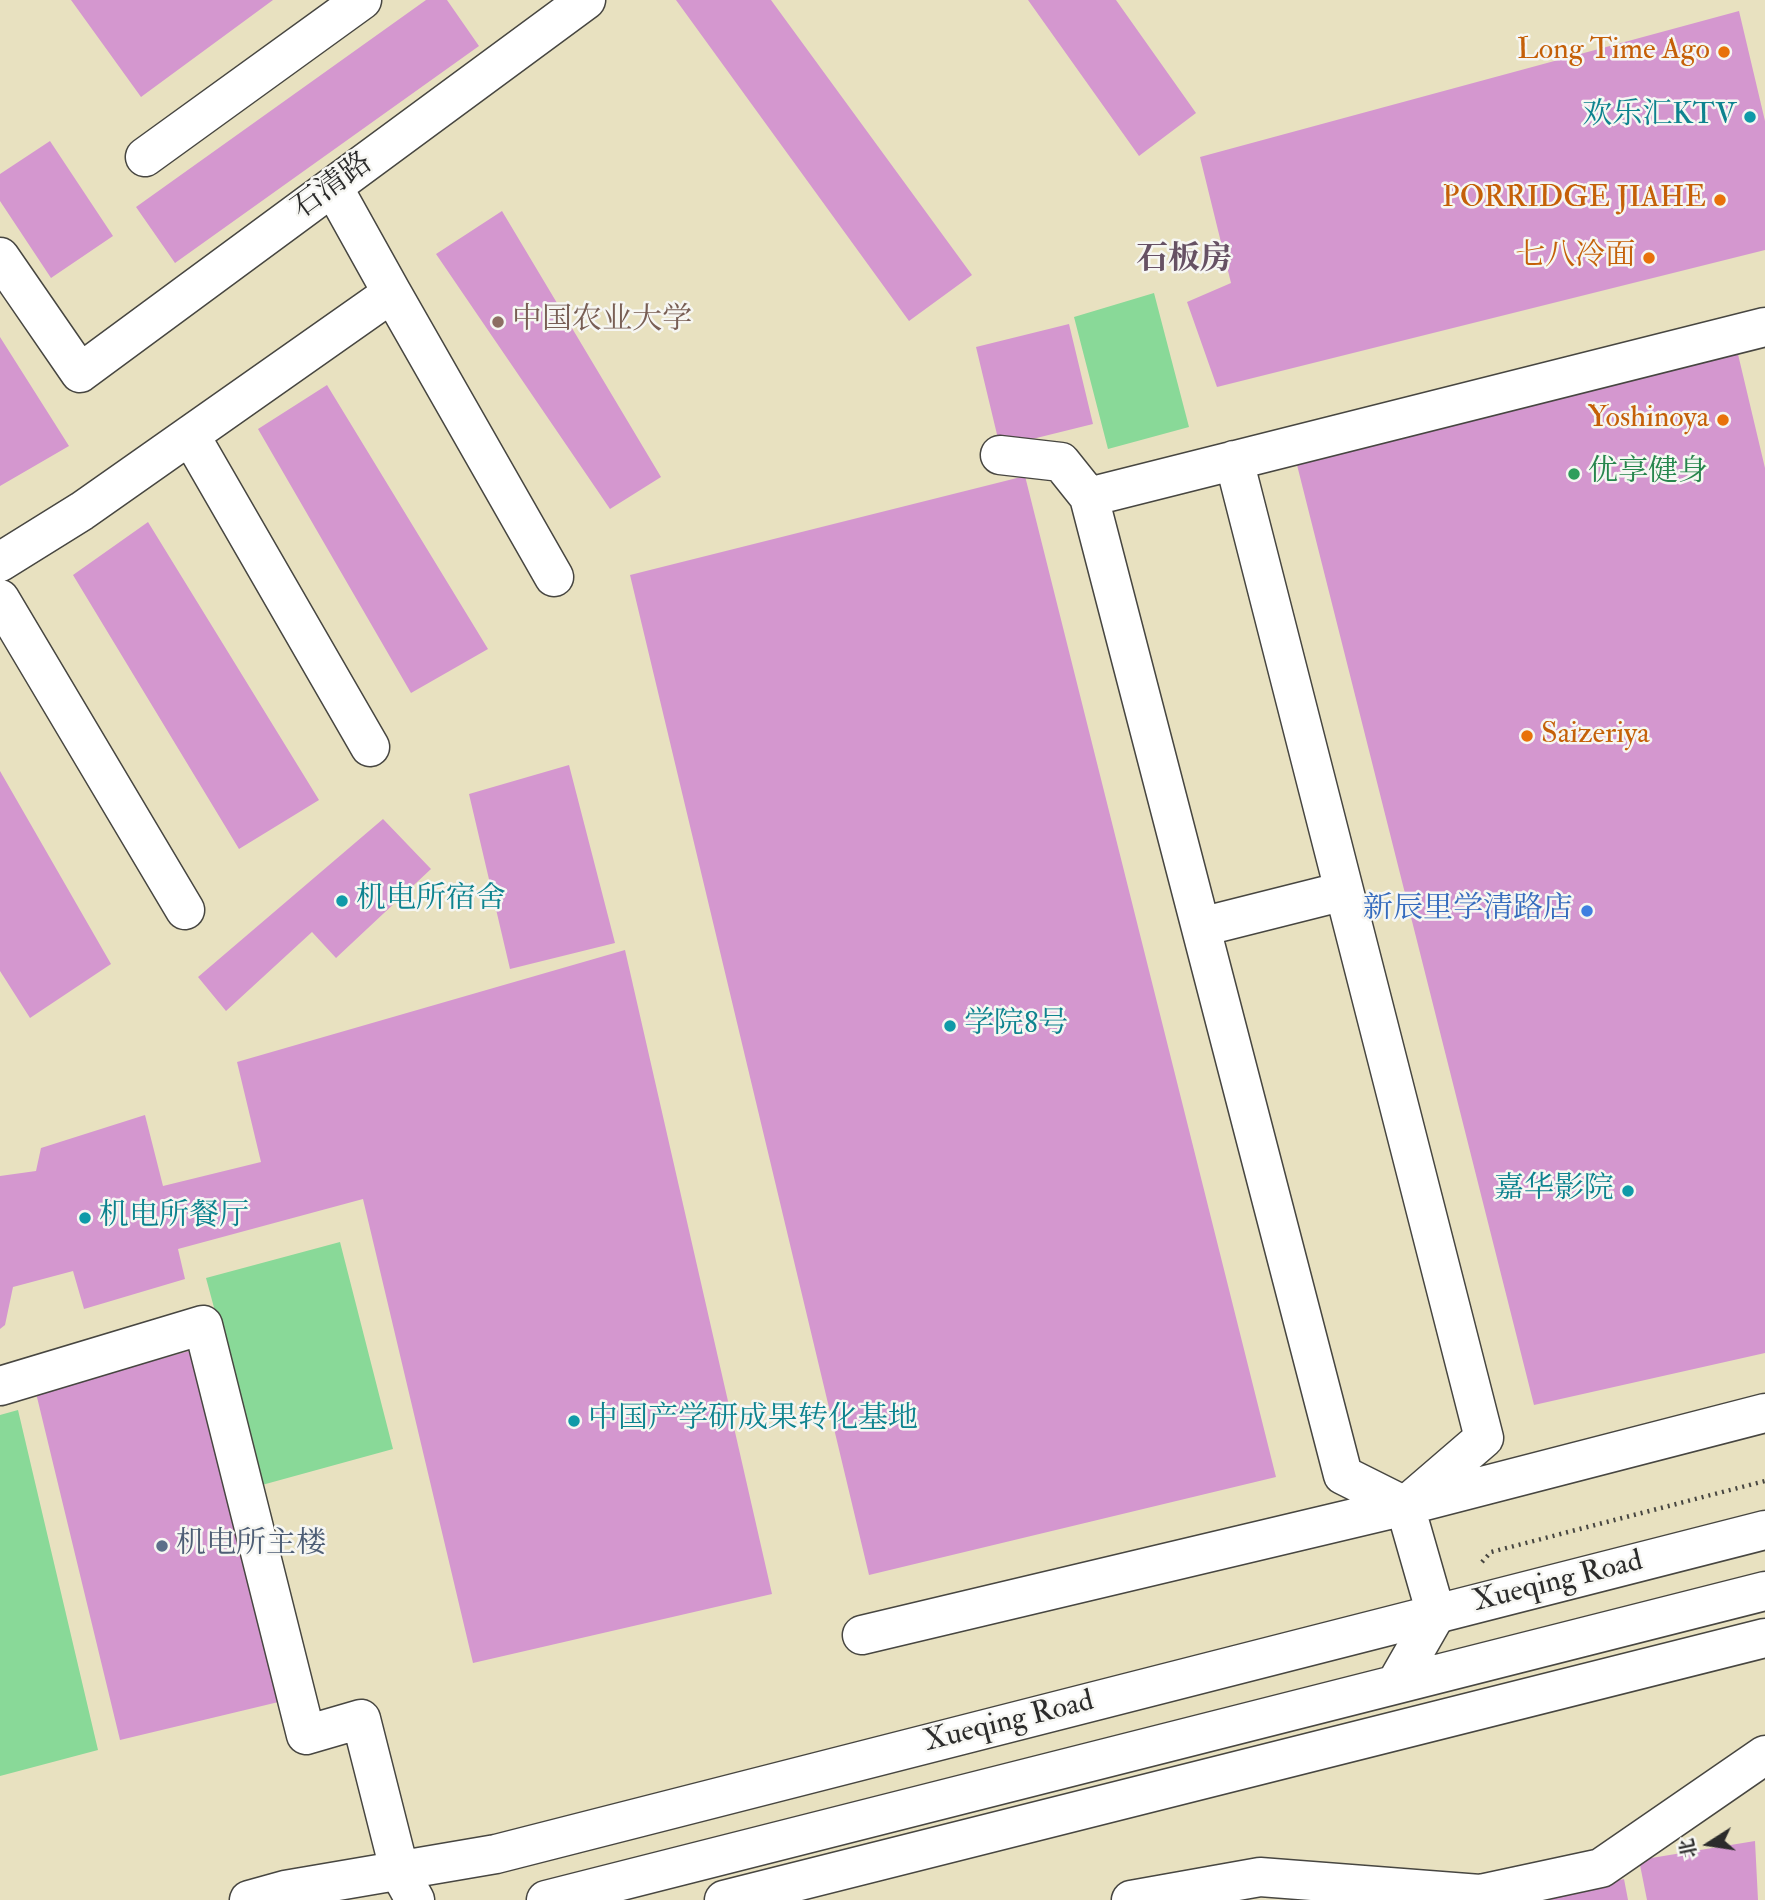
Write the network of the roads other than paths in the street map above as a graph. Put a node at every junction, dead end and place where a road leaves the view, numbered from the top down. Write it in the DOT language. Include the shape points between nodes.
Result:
graph roads {
  1 [pos="362,0"];
  2 [pos="586,0"];
  3 [pos="145,158"];
  4 [pos="333,187"];
  5 [pos="0,257"];
  6 [pos="392,293"];
  7 [pos="1765,327"];
  8 [pos="190,435"];
  9 [pos="1000,455"];
  10 [pos="1234,460"];
  11 [pos="1090,497"];
  12 [pos="0,562"];
  13 [pos="554,577"];
  14 [pos="0,599"];
  15 [pos="370,747"];
  16 [pos="1344,891"];
  17 [pos="185,910"];
  18 [pos="1201,926"];
  19 [pos="0,1386"];
  20 [pos="1765,1413"];
  21 [pos="1405,1506"];
  22 [pos="1765,1530"];
  23 [pos="1765,1591"];
  24 [pos="1436,1614"];
  25 [pos="862,1635"];
  26 [pos="1765,1638"];
  27 [pos="1397,1682"];
  28 [pos="1765,1755"];
  29 [pos="408,1886"];
  30 [pos="249,1900"];
  31 [pos="546,1900"];
  32 [pos="724,1900"];
  33 [pos="1131,1900"];
  1 -- 3 [label="main road"];
  2 -- 4 [label="main road, 石清路"];
  4 -- 5 [label="main road, 石清路" via="80,373"];
  4 -- 6 [label="main road"];
  6 -- 8 [label="main road"];
  6 -- 13 [label="main road"];
  7 -- 10 [label="main road"];
  8 -- 12 [label="main road"];
  8 -- 15 [label="main road"];
  9 -- 11 [label="main road" via="1062,462"];
  10 -- 11 [label="main road"];
  10 -- 16 [label="main road"];
  11 -- 18 [label="main road"];
  14 -- 17 [label="main road"];
  16 -- 18 [label="main road"];
  16 -- 21 [label="main road" via="1484,1438"];
  18 -- 21 [label="main road" via="1343,1475"];
  19 -- 29 [label="main road" via="203,1325 306,1735 361,1719"];
  20 -- 21 [label="main road"];
  21 -- 24 [label="main road"];
  21 -- 25 [label="main road"];
  22 -- 24 [label="main road, Xueqing Road"];
  23 -- 27 [label="main road, Xueqing Road"];
  24 -- 27 [label="main road"];
  24 -- 29 [label="main road, Xueqing Road" via="496,1854"];
  26 -- 32 [label="main road"];
  27 -- 31 [label="main road, Xueqing Road"];
  28 -- 33 [label="main road" via="1601,1868 1480,1894 1260,1877"];
  29 -- 30 [label="main road, Xueqing Road" via="285,1890"];
}
